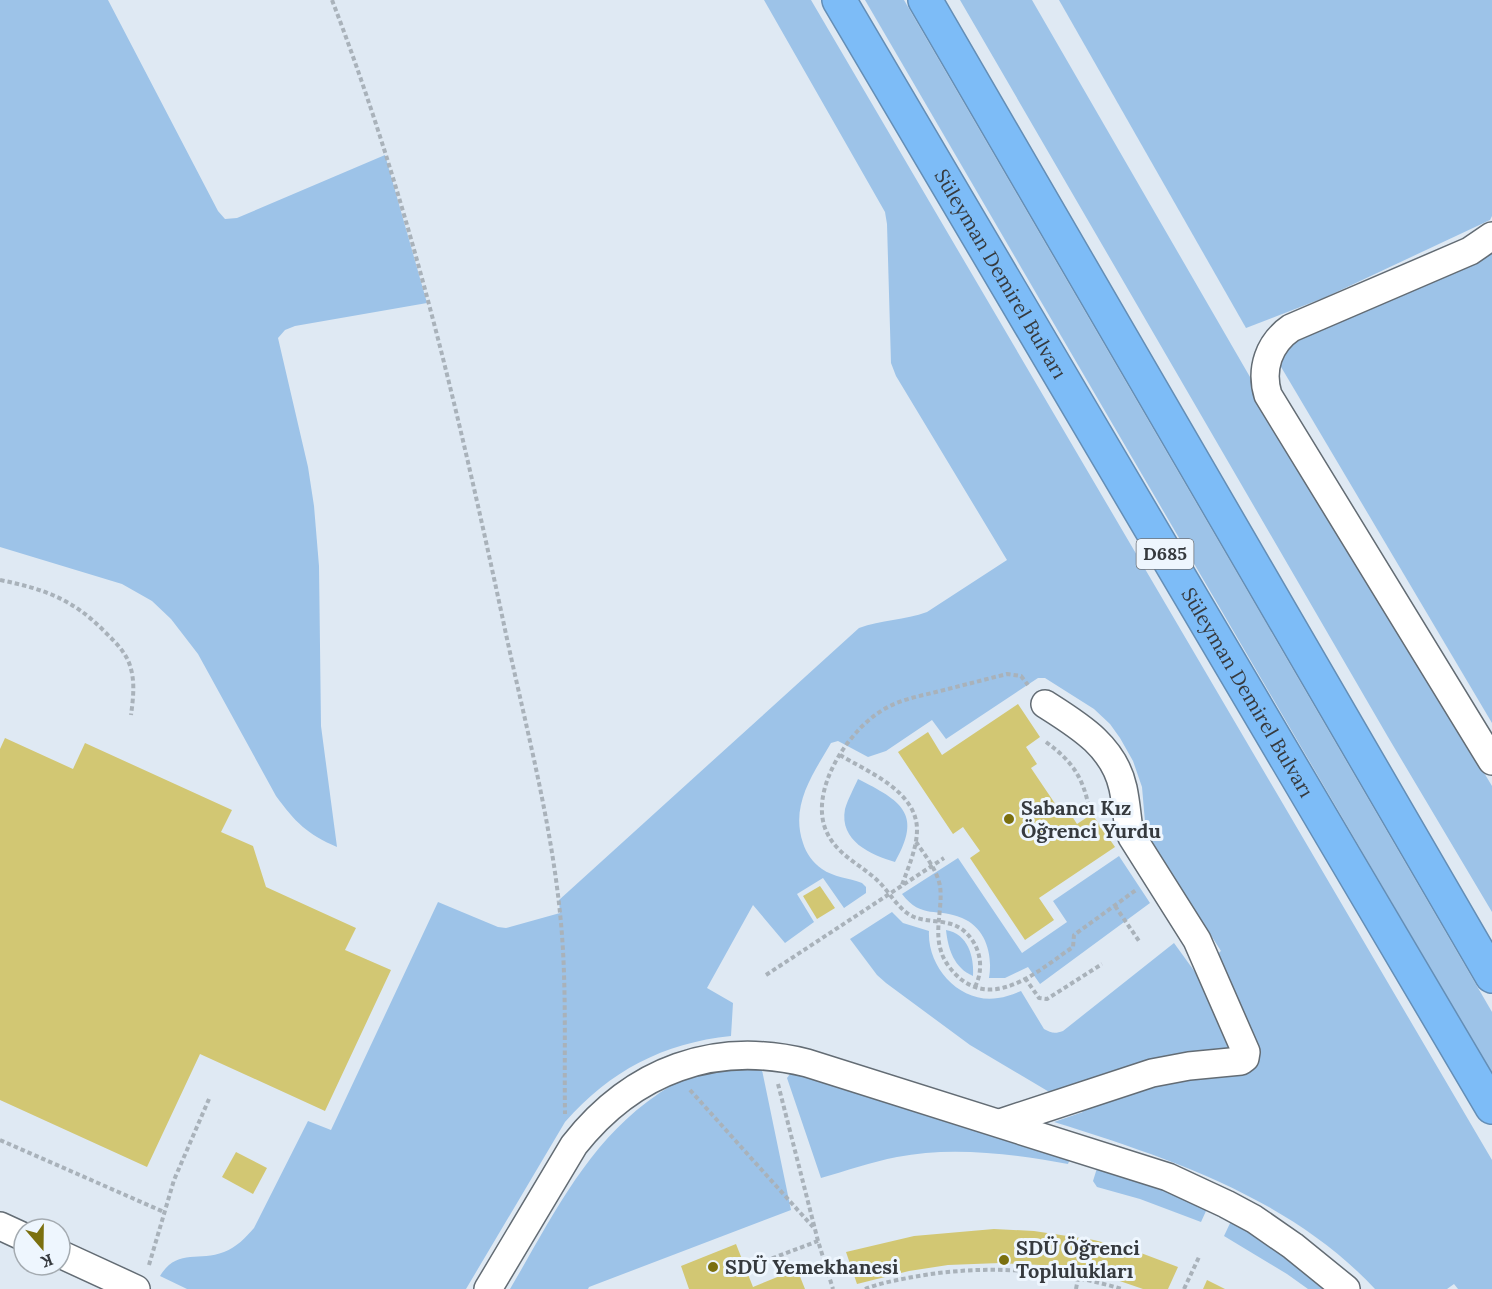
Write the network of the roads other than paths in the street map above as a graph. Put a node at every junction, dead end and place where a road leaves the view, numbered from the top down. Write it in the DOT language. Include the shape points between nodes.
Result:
graph roads {
  1 [pos="839,0"];
  2 [pos="925,0"];
  3 [pos="1492,236"];
  4 [pos="1045,704"];
  5 [pos="1492,761"];
  6 [pos="1492,976"];
  7 [pos="1492,1107"];
  8 [pos="1000,1123"];
  9 [pos="72,1258"];
  10 [pos="142,1278"];
  11 [pos="488,1289"];
  12 [pos="1346,1289"];
  1 -- 7 [label="highway, Süleyman Demirel Bulvarı / D685"];
  2 -- 6 [label="highway"];
  3 -- 5 [label="street" via="1470,251 1291,328 1275,344 1265,372 1268,395"];
  4 -- 8 [label="street" via="1081,727 1105,750 1123,787 1129,830 1197,940 1245,1046 1245,1058 1152,1073"];
  8 -- 11 [label="street" via="807,1063 771,1056 711,1058 671,1069 622,1096 582,1134"];
  8 -- 12 [label="street" via="1146,1169 1201,1191 1274,1232"];
  9 -- 10 [label="street"];
}
